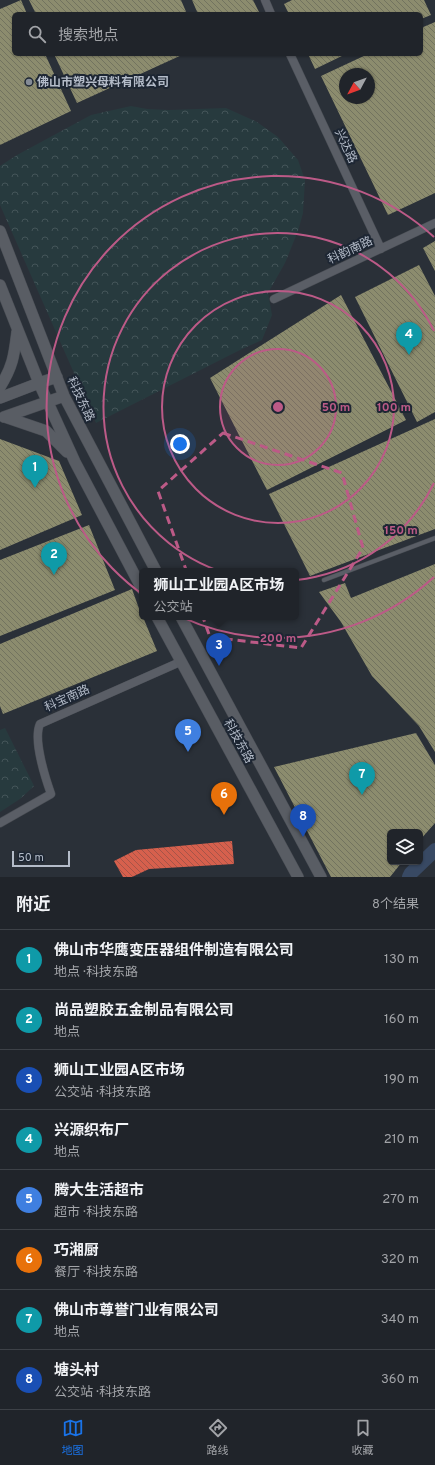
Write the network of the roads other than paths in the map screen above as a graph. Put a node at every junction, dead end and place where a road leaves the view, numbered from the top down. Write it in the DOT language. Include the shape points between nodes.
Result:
graph roads {
  1 [pos="265,0"];
  2 [pos="270,12"];
  3 [pos="291,56"];
  4 [pos="435,223"];
  5 [pos="0,231"];
  6 [pos="381,249"];
  7 [pos="0,286"];
  8 [pos="274,299"];
  9 [pos="17,331"];
  10 [pos="57,377"];
  11 [pos="39,383"];
  12 [pos="0,387"];
  13 [pos="64,396"];
  14 [pos="0,398"];
  15 [pos="48,402"];
  16 [pos="3,418"];
  17 [pos="75,462"];
  18 [pos="435,538"];
  19 [pos="154,568"];
  20 [pos="324,580"];
  21 [pos="139,583"];
  22 [pos="159,620"];
  23 [pos="183,620"];
  24 [pos="180,662"];
  25 [pos="0,823"];
  26 [pos="298,877"];
  27 [pos="321,877"];
  1 -- 2 [label="street"];
  3 -- 6 [label="street, 兴达路"];
  4 -- 6 [label="street, 科韵南路"];
  5 -- 10 [label="main road, 科技东路"];
  6 -- 8 [label="street, 科韵南路"];
  7 -- 9 [label="main road"];
  9 -- 11 [label="main road"];
  9 -- 12 [label="main road" via="14,359"];
  10 -- 11 [label="main road"];
  10 -- 13 [label="main road, 科技东路"];
  11 -- 14 [label="main road"];
  11 -- 15 [label="main road"];
  13 -- 15 [label="main road"];
  13 -- 19 [label="main road, 科技东路"];
  15 -- 16 [label="main road"];
  15 -- 17 [label="main road"];
  16 -- 17 [label="main road" via="46,431"];
  17 -- 21 [label="main road"];
  18 -- 20 [label="lane"];
  22 -- 24 [label="main road, 科技东路"];
  23 -- 27 [label="main road, 科技东路"];
  24 -- 25 [label="street, 科宝南路" via="40,724 37,730 43,770 51,794"];
  24 -- 26 [label="main road, 科技东路"];
}
